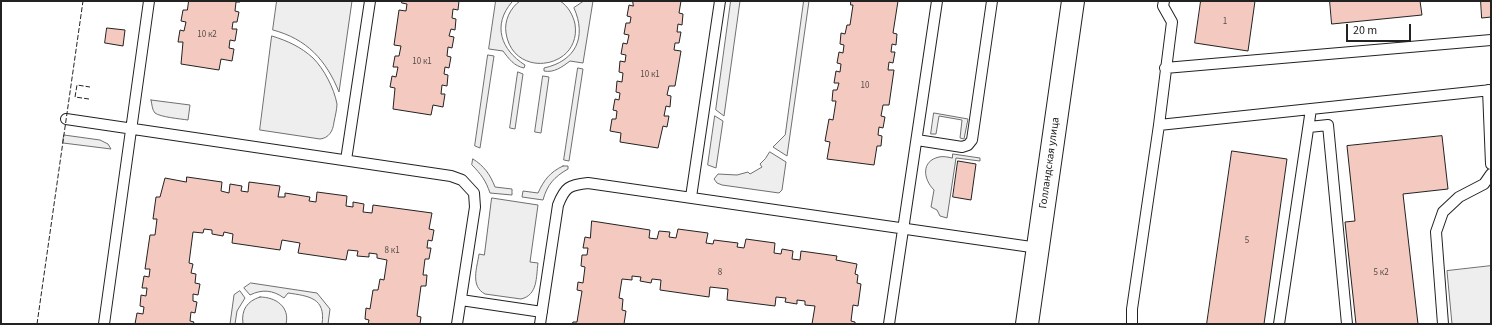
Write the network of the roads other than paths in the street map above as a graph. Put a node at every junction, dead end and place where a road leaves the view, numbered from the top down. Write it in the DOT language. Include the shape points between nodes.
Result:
graph roads {
  1 [pos="149,1"];
  2 [pos="370,1"];
  3 [pos="720,1"];
  4 [pos="937,1"];
  5 [pos="992,1"];
  6 [pos="1060,1"];
  7 [pos="1073,1"];
  8 [pos="1164,1"];
  9 [pos="1491,40"];
  10 [pos="1165,68"];
  11 [pos="1489,90"];
  12 [pos="1311,109"];
  13 [pos="66,119"];
  14 [pos="1159,125"];
  15 [pos="1308,127"];
  16 [pos="132,129"];
  17 [pos="917,140"];
  18 [pos="346,160"];
  19 [pos="1491,164"];
  20 [pos="1491,174"];
  21 [pos="691,197"];
  22 [pos="904,228"];
  23 [pos="1032,247"];
  24 [pos="461,300"];
  25 [pos="542,312"];
  26 [pos="104,324"];
  27 [pos="457,324"];
  28 [pos="540,324"];
  29 [pos="890,324"];
  30 [pos="1014,324"];
  31 [pos="1026,324"];
  32 [pos="1132,324"];
  33 [pos="1279,324"];
  34 [pos="1347,324"];
  35 [pos="1443,324"];
  1 -- 16 [label="lane"];
  2 -- 18 [label="lane"];
  3 -- 21 [label="lane"];
  4 -- 17 [label="lane"];
  5 -- 17 [label="lane" via="972,140 962,147"];
  6 -- 23 [label="street, Голландская улица"];
  7 -- 23 [label="street, Голландская улица"];
  8 -- 10 [label="lane" via="1172,22"];
  9 -- 10 [label="lane"];
  10 -- 14 [label="lane"];
  11 -- 12 [label="lane"];
  11 -- 19 [label="lane"];
  12 -- 14 [label="lane"];
  12 -- 15 [label="lane"];
  13 -- 16 [label="lane"];
  14 -- 32 [label="lane" via="1132,309"];
  15 -- 33 [label="lane"];
  15 -- 34 [label="lane" via="1328,125"];
  16 -- 18 [label="lane"];
  16 -- 26 [label="lane"];
  17 -- 22 [label="lane"];
  18 -- 24 [label="lane" via="452,176 462,180 474,193 475,207"];
  20 -- 35 [label="lane" via="1484,184 1459,197 1443,212 1436,232"];
  21 -- 22 [label="lane"];
  21 -- 25 [label="lane" via="588,183 574,184 563,192 558,205"];
  22 -- 23 [label="lane"];
  22 -- 29 [label="lane"];
  23 -- 30 [label="street, Голландская улица"];
  23 -- 31 [label="street, Голландская улица"];
  24 -- 25 [label="lane"];
  24 -- 27 [label="lane"];
  25 -- 28 [label="lane"];
}
